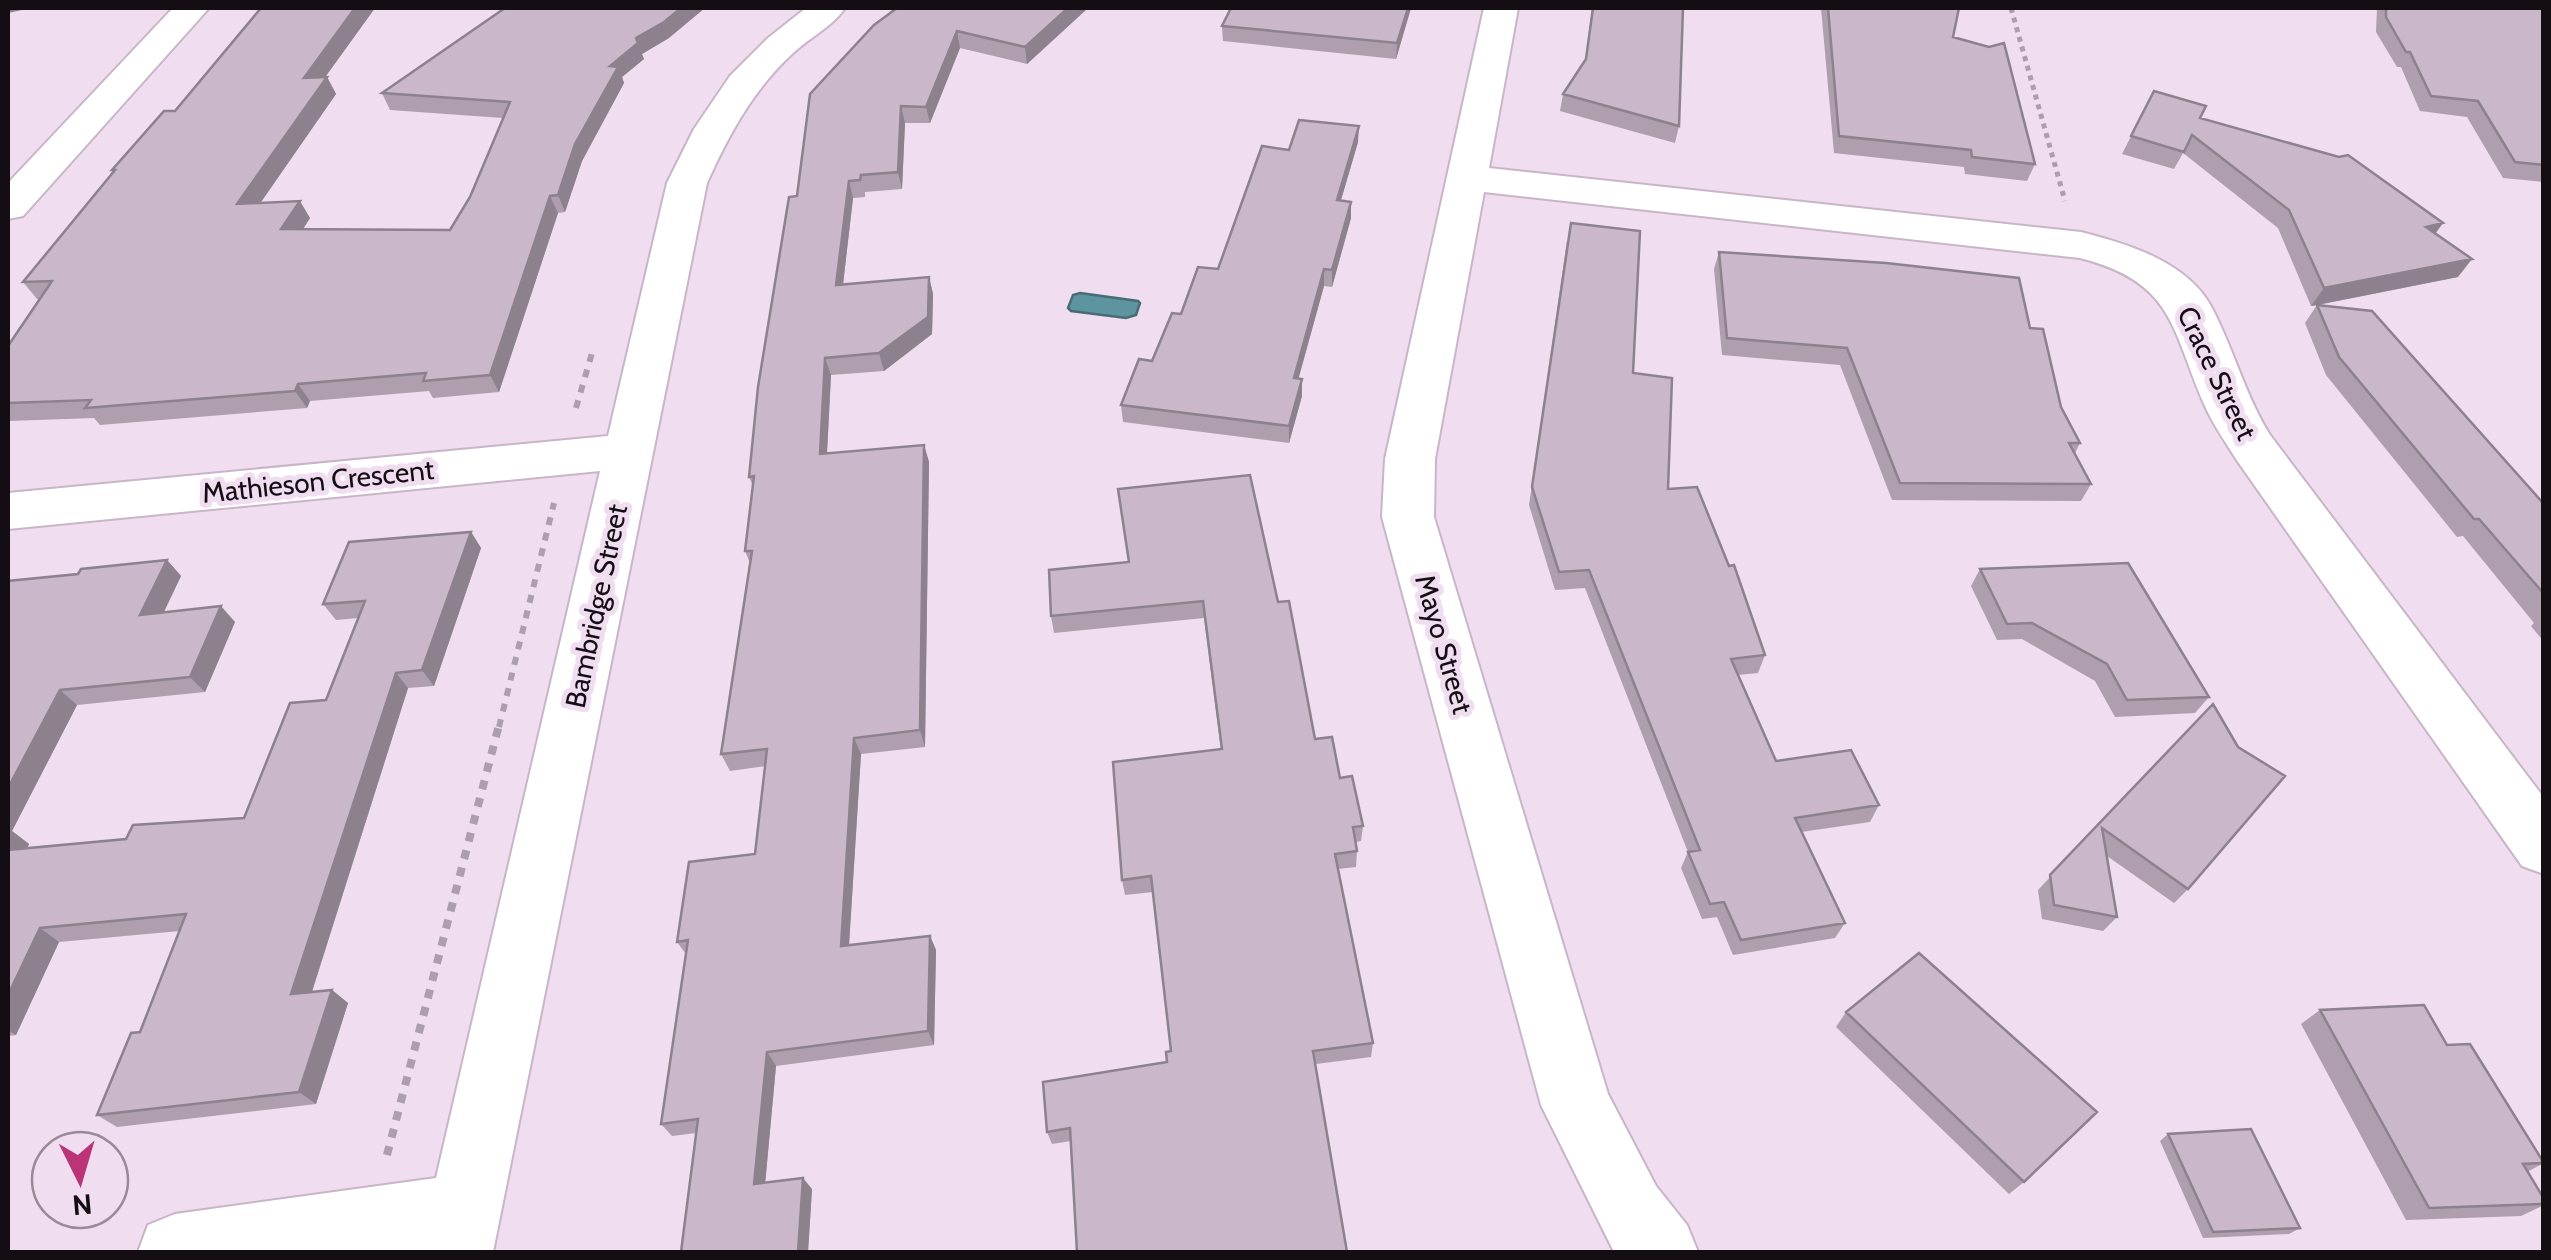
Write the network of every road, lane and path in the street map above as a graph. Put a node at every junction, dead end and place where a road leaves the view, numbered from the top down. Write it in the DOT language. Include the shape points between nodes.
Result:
graph roads {
  1 [pos="192,8"];
  2 [pos="828,8"];
  3 [pos="1501,8"];
  4 [pos="2010,8"];
  5 [pos="1467,178"];
  6 [pos="8,208"];
  7 [pos="2077,245"];
  8 [pos="629,452"];
  9 [pos="8,512"];
  10 [pos="2544,847"];
  11 [pos="460,1232"];
  12 [pos="175,1252"];
  13 [pos="1660,1252"];
  1 -- 6 [label="street"];
  2 -- 8 [label="street, Bambridge Street" via="748,76 712,126 687,183"];
  3 -- 5 [label="street, Mayo Street"];
  4 -- 7 [label="path"];
  5 -- 7 [label="street, Crace Street"];
  5 -- 13 [label="street, Mayo Street" via="1410,458 1408,516 1576,1105 1630,1212"];
  7 -- 10 [label="street, Crace Street" via="2112,253 2158,276 2190,308 2253,448"];
  8 -- 9 [label="street, Mathieson Crescent"];
  8 -- 11 [label="street, Bambridge Street"];
  11 -- 12 [label="street"];
}
